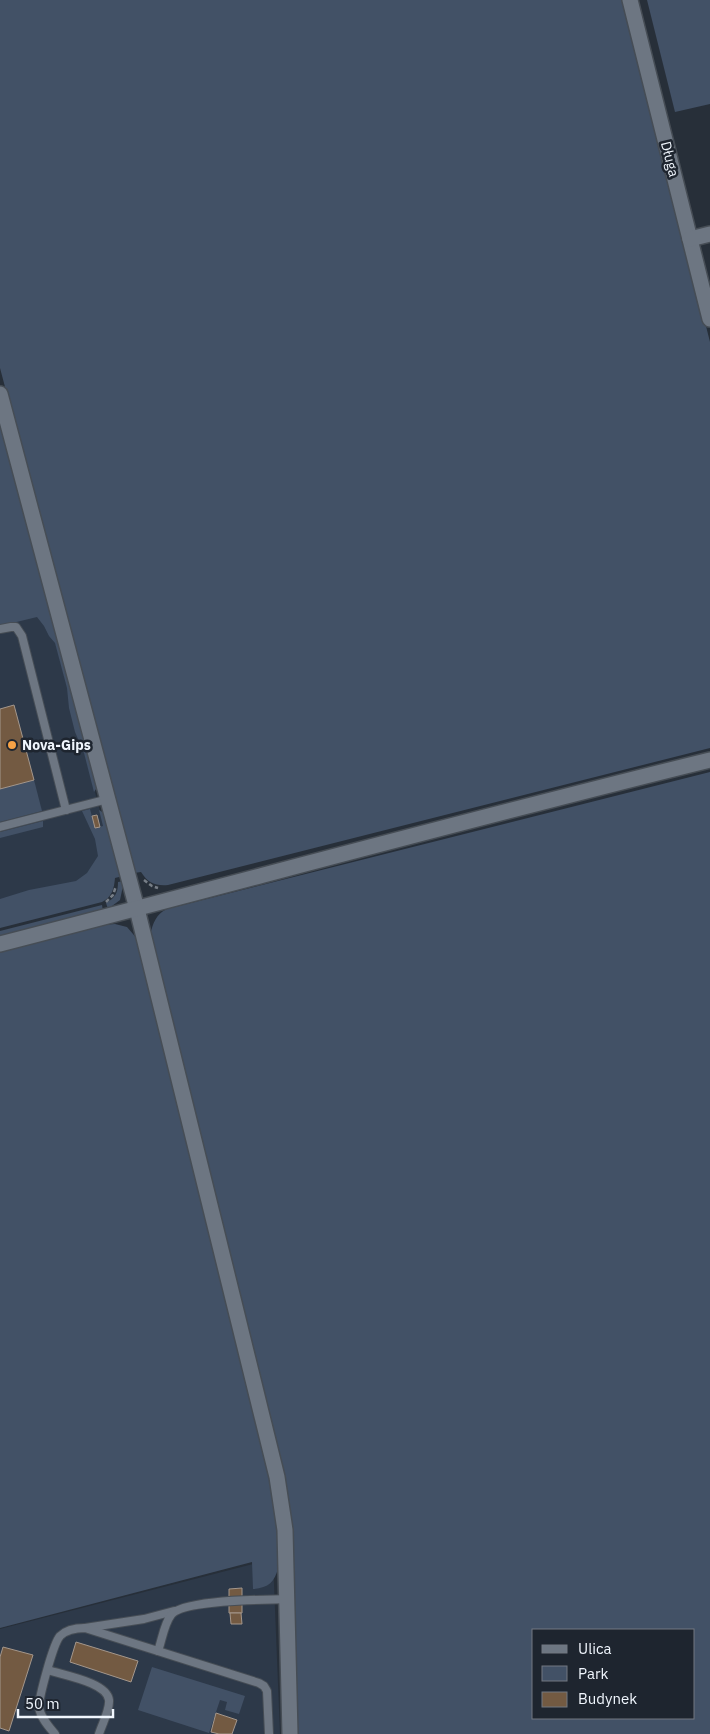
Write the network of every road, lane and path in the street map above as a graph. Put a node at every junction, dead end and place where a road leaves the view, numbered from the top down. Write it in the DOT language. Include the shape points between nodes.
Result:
graph roads {
  1 [pos="630,0"];
  2 [pos="710,234"];
  3 [pos="690,239"];
  4 [pos="710,319"];
  5 [pos="0,394"];
  6 [pos="0,629"];
  7 [pos="710,760"];
  8 [pos="108,799"];
  9 [pos="66,810"];
  10 [pos="0,827"];
  11 [pos="138,909"];
  12 [pos="0,944"];
  13 [pos="287,1599"];
  14 [pos="174,1611"];
  15 [pos="80,1628"];
  16 [pos="158,1651"];
  17 [pos="48,1670"];
  18 [pos="55,1734"];
  19 [pos="100,1734"];
  20 [pos="269,1734"];
  21 [pos="290,1734"];
  1 -- 3 [label="street, Długa"];
  2 -- 3 [label="street"];
  3 -- 4 [label="street, Długa"];
  5 -- 8 [label="street"];
  6 -- 9 [label="lane" via="16,627 22,636"];
  7 -- 11 [label="street"];
  8 -- 9 [label="lane"];
  8 -- 11 [label="street"];
  9 -- 10 [label="lane"];
  11 -- 12 [label="street"];
  11 -- 13 [label="street" via="274,1468 284,1530"];
  13 -- 14 [label="lane" via="216,1602"];
  13 -- 21 [label="street"];
  14 -- 15 [label="lane" via="144,1619"];
  14 -- 16 [label="lane"];
  15 -- 16 [label="lane"];
  15 -- 17 [label="lane" via="61,1636"];
  16 -- 20 [label="lane" via="264,1686 268,1698"];
  17 -- 18 [label="lane" via="39,1709"];
  17 -- 19 [label="lane" via="99,1686 106,1692 109,1701"];
}
